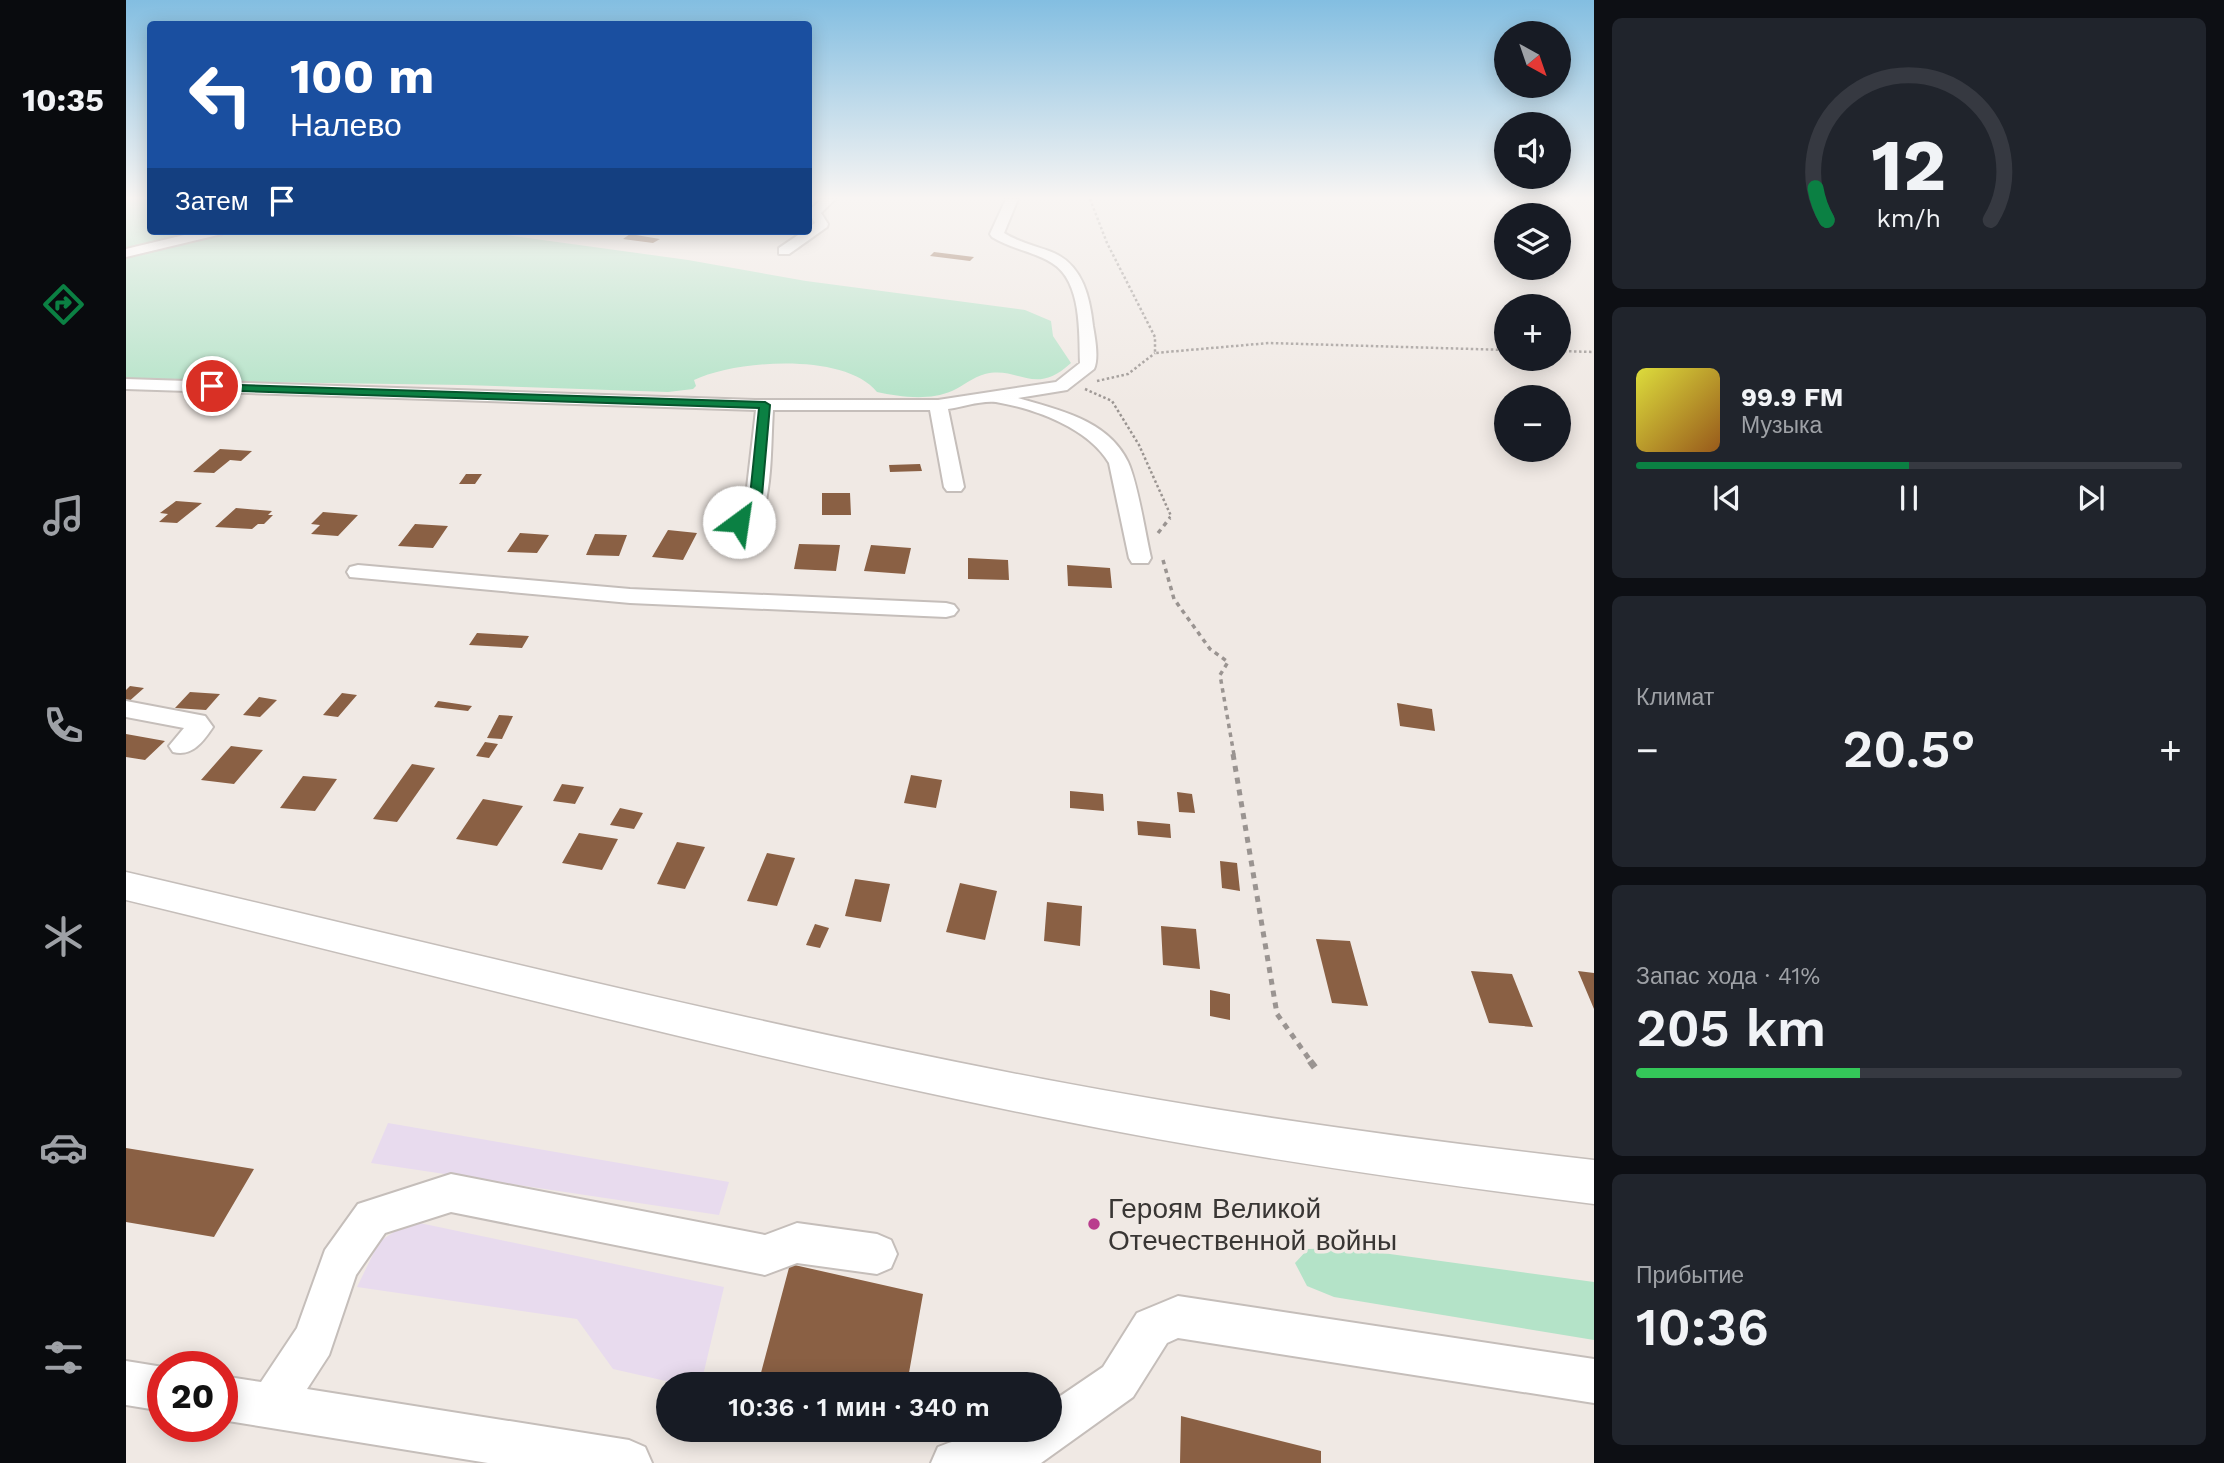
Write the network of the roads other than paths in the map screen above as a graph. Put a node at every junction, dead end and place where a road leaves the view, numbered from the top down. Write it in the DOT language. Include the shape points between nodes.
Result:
graph roads {
  1 [pos="1066,267"];
  2 [pos="126,384"];
  3 [pos="996,397"];
  4 [pos="765,405"];
  5 [pos="938,405"];
  6 [pos="954,487"];
  7 [pos="739,522"];
  8 [pos="1140,558"];
  9 [pos="358,572"];
  10 [pos="946,610"];
  11 [pos="126,709"];
  12 [pos="182,746"];
  13 [pos="126,886"];
  14 [pos="1594,1182"];
  15 [pos="877,1254"];
  16 [pos="1594,1381"];
  17 [pos="238,1401"];
  18 [pos="271,1406"];
  19 [pos="982,1460"];
  20 [pos="629,1463"];
  1 -- 3 [label="street" via="1078,284 1088,365 1061,386"];
  2 -- 4 [label="street"];
  3 -- 5 [label="street"];
  3 -- 8 [label="street" via="1071,421 1112,448"];
  4 -- 5 [label="street" via="794,410"];
  4 -- 7 [label="street" via="755,507"];
  5 -- 6 [label="street"];
  9 -- 10 [label="street" via="630,596"];
  11 -- 12 [label="street" via="196,722 200,727"];
  13 -- 14 [label="main road" via="1034,1097 1314,1144"];
  15 -- 18 [label="street" via="797,1243 765,1255 451,1194 372,1218 339,1264 314,1340"];
  16 -- 19 [label="street" via="1178,1317 1152,1328 1118,1382 1022,1449"];
  17 -- 18 [label="street"];
  18 -- 20 [label="street"];
}
